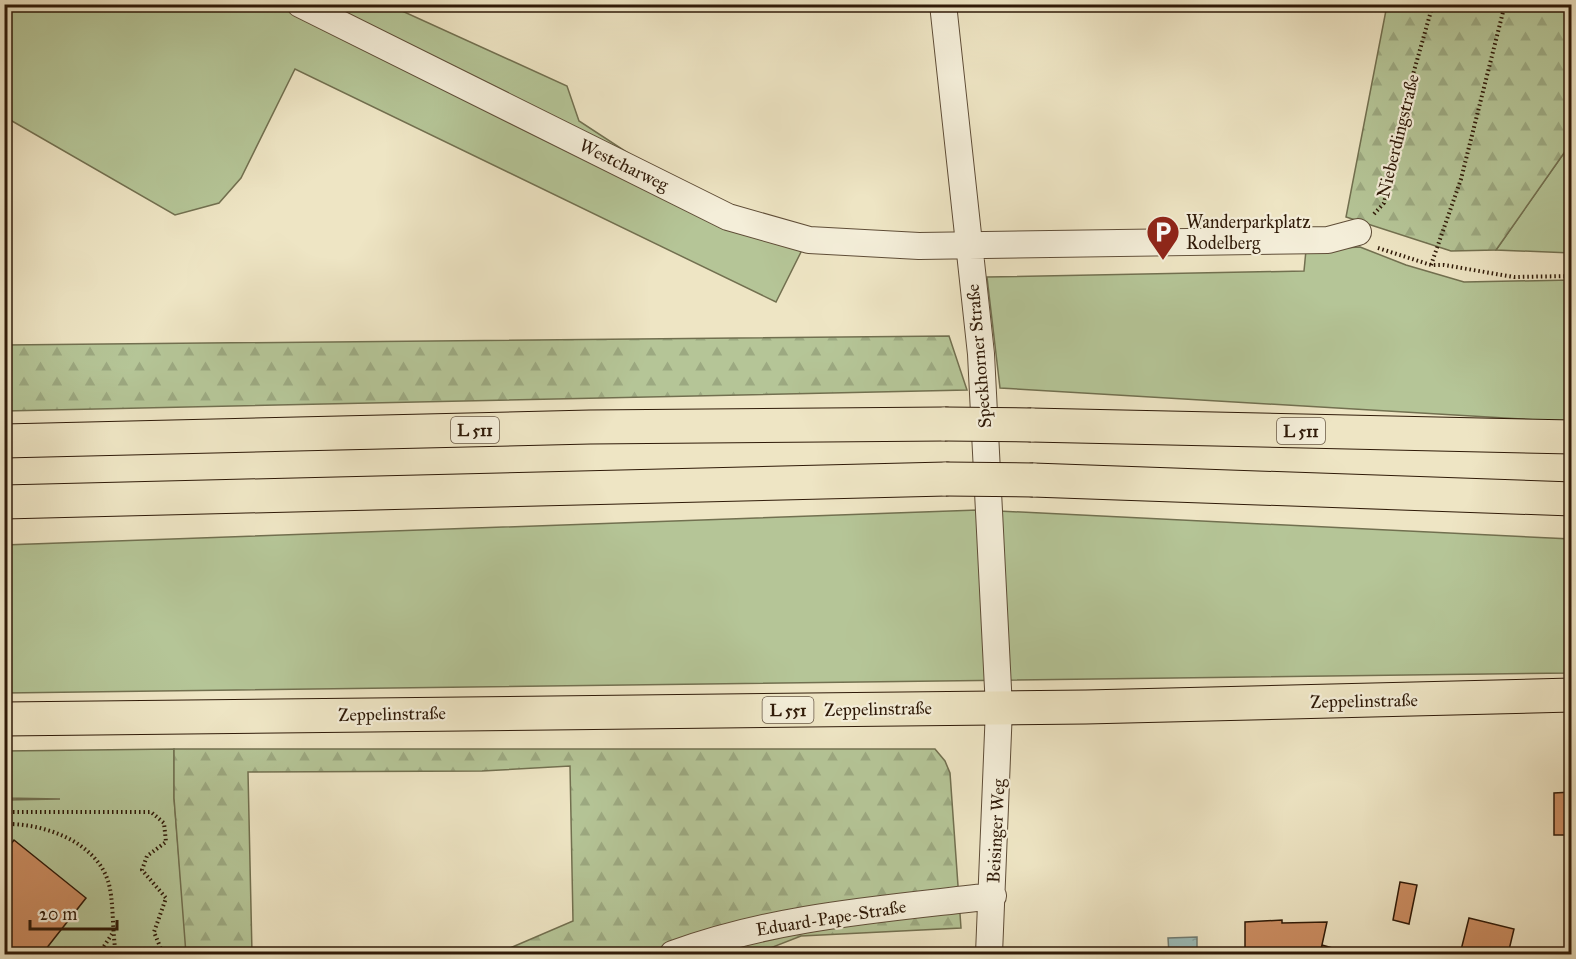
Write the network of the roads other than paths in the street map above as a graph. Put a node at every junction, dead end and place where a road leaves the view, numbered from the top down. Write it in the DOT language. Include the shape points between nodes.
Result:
graph roads {
  1 [pos="300,4"];
  2 [pos="943,4"];
  3 [pos="1358,232"];
  4 [pos="969,244"];
  5 [pos="1572,437"];
  6 [pos="4,441"];
  7 [pos="1572,498"];
  8 [pos="4,502"];
  9 [pos="1572,695"];
  10 [pos="999,708"];
  11 [pos="4,718"];
  12 [pos="993,896"];
  13 [pos="673,954"];
  14 [pos="989,954"];
  1 -- 4 [label="street, Westcharweg" via="728,217 809,240 919,246"];
  2 -- 4 [label="street, Speckhorner Straße"];
  3 -- 4 [label="street" via="1328,240"];
  4 -- 10 [label="street, Speckhorner Straße" via="981,354"];
  5 -- 6 [label="main road, L 511, bridge" via="945,424 590,427"];
  7 -- 8 [label="main road, bridge" via="946,479"];
  9 -- 10 [label="main road, Zeppelinstraße / L 551"];
  10 -- 11 [label="main road, Zeppelinstraße / L 551"];
  10 -- 12 [label="street, Beisinger Weg"];
  12 -- 13 [label="street, Eduard-Pape-Straße" via="793,920 722,936"];
  12 -- 14 [label="street, Beisinger Weg"];
}
